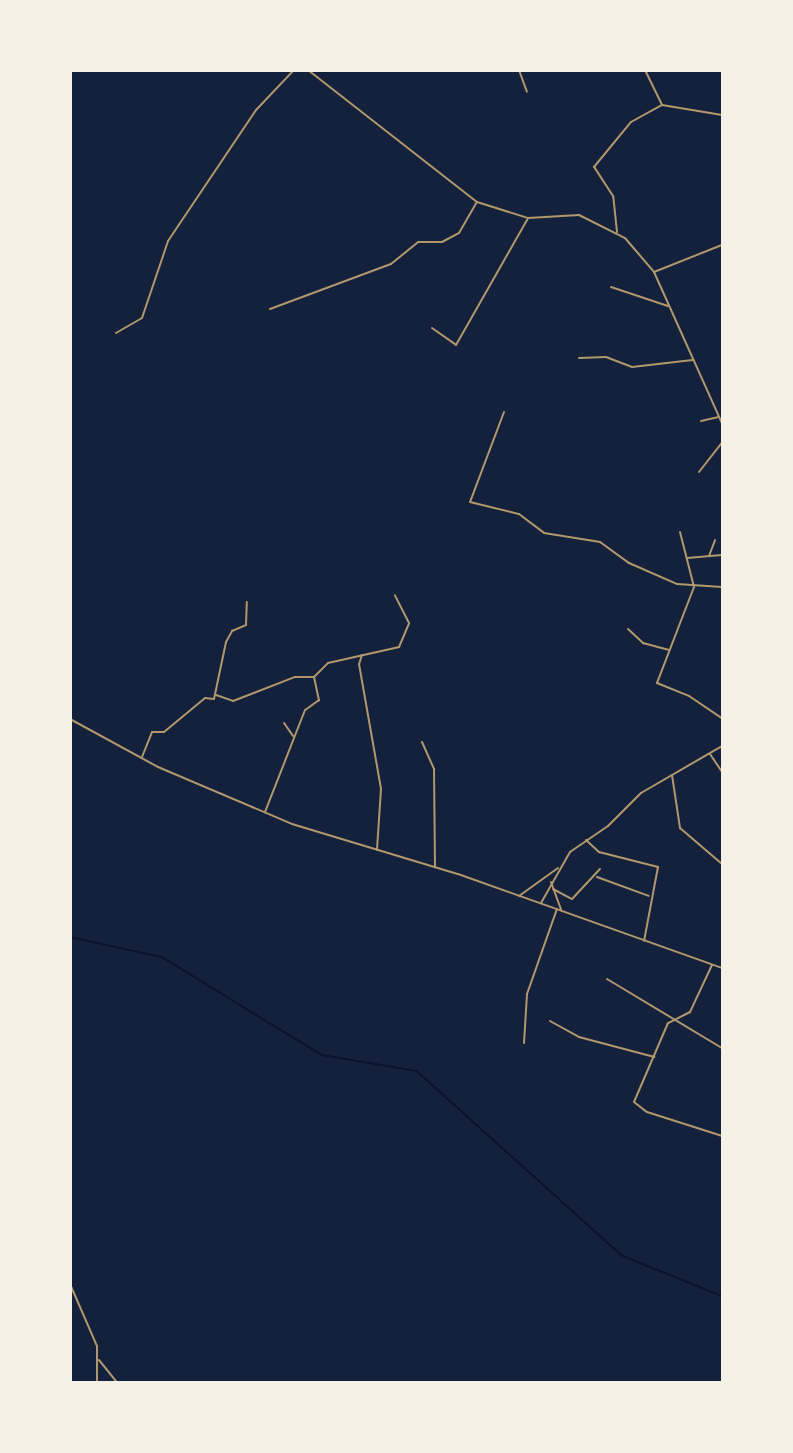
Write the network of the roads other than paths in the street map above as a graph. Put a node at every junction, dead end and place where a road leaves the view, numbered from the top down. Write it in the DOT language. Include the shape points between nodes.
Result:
graph roads {
  1 [pos="294,70"];
  2 [pos="308,70"];
  3 [pos="519,70"];
  4 [pos="645,70"];
  5 [pos="528,92"];
  6 [pos="662,105"];
  7 [pos="723,115"];
  8 [pos="477,202"];
  9 [pos="528,218"];
  10 [pos="617,232"];
  11 [pos="723,245"];
  12 [pos="654,272"];
  13 [pos="611,287"];
  14 [pos="668,306"];
  15 [pos="270,309"];
  16 [pos="432,328"];
  17 [pos="116,333"];
  18 [pos="579,358"];
  19 [pos="693,360"];
  20 [pos="504,412"];
  21 [pos="720,417"];
  22 [pos="700,421"];
  23 [pos="723,423"];
  24 [pos="723,443"];
  25 [pos="699,472"];
  26 [pos="680,532"];
  27 [pos="715,540"];
  28 [pos="723,555"];
  29 [pos="709,556"];
  30 [pos="687,558"];
  31 [pos="694,587"];
  32 [pos="723,587"];
  33 [pos="395,595"];
  34 [pos="247,602"];
  35 [pos="628,629"];
  36 [pos="669,650"];
  37 [pos="362,655"];
  38 [pos="314,677"];
  39 [pos="216,695"];
  40 [pos="723,718"];
  41 [pos="70,719"];
  42 [pos="284,723"];
  43 [pos="293,736"];
  44 [pos="422,742"];
  45 [pos="723,746"];
  46 [pos="710,754"];
  47 [pos="142,757"];
  48 [pos="723,772"];
  49 [pos="672,774"];
  50 [pos="265,812"];
  51 [pos="585,840"];
  52 [pos="377,851"];
  53 [pos="723,864"];
  54 [pos="435,867"];
  55 [pos="558,868"];
  56 [pos="600,869"];
  57 [pos="597,877"];
  58 [pos="551,882"];
  59 [pos="553,889"];
  60 [pos="519,896"];
  61 [pos="650,897"];
  62 [pos="541,903"];
  63 [pos="557,909"];
  64 [pos="562,911"];
  65 [pos="644,941"];
  66 [pos="712,965"];
  67 [pos="723,968"];
  68 [pos="607,979"];
  69 [pos="672,1020"];
  70 [pos="550,1021"];
  71 [pos="524,1043"];
  72 [pos="723,1048"];
  73 [pos="654,1057"];
  74 [pos="723,1136"];
  75 [pos="70,1284"];
  76 [pos="99,1360"];
  77 [pos="97,1383"];
  78 [pos="117,1383"];
  1 -- 17 [label="street" via="256,110 168,241 142,318"];
  2 -- 8 [label="street"];
  3 -- 5 [label="street"];
  4 -- 6 [label="street"];
  6 -- 7 [label="street"];
  6 -- 10 [label="street" via="631,122 594,167 613,196"];
  8 -- 9 [label="street"];
  8 -- 15 [label="street" via="459,233 442,242 418,242 391,264"];
  9 -- 10 [label="street" via="579,215"];
  9 -- 16 [label="street" via="456,345"];
  10 -- 12 [label="street"];
  11 -- 12 [label="street"];
  12 -- 14 [label="street"];
  13 -- 14 [label="street"];
  14 -- 19 [label="street"];
  18 -- 19 [label="street" via="606,357 632,367"];
  19 -- 21 [label="street"];
  20 -- 31 [label="street" via="470,502 519,514 544,532 600,542 657,577"];
  21 -- 22 [label="street"];
  21 -- 23 [label="street"];
  24 -- 25 [label="street"];
  26 -- 30 [label="street"];
  27 -- 29 [label="street"];
  28 -- 29 [label="street"];
  29 -- 30 [label="street"];
  30 -- 31 [label="street"];
  31 -- 32 [label="street"];
  31 -- 36 [label="street"];
  33 -- 37 [label="street" via="409,623 405,640 393,649"];
  34 -- 39 [label="street" via="246,625 226,642"];
  35 -- 36 [label="street" via="643,643"];
  36 -- 40 [label="street" via="657,683 689,696"];
  37 -- 38 [label="street" via="328,663"];
  37 -- 52 [label="street" via="359,664 381,789"];
  38 -- 39 [label="street" via="295,677 233,701"];
  38 -- 43 [label="street" via="319,700 305,710"];
  39 -- 47 [label="street" via="164,732 152,732"];
  41 -- 47 [label="street"];
  42 -- 43 [label="street"];
  43 -- 50 [label="street"];
  44 -- 54 [label="street" via="434,766"];
  45 -- 46 [label="street"];
  46 -- 48 [label="street"];
  46 -- 49 [label="street"];
  47 -- 50 [label="street"];
  49 -- 51 [label="street"];
  49 -- 53 [label="street" via="680,828"];
  50 -- 52 [label="street"];
  51 -- 55 [label="street"];
  51 -- 61 [label="street" via="599,852 658,867 657,888"];
  52 -- 54 [label="street"];
  54 -- 60 [label="street"];
  55 -- 58 [label="street"];
  55 -- 60 [label="street"];
  56 -- 57 [label="street"];
  57 -- 59 [label="street" via="572,899"];
  57 -- 61 [label="street"];
  58 -- 59 [label="street"];
  58 -- 62 [label="street"];
  59 -- 64 [label="street"];
  60 -- 62 [label="street"];
  61 -- 65 [label="street"];
  62 -- 63 [label="street"];
  63 -- 64 [label="street"];
  63 -- 71 [label="street" via="527,994"];
  64 -- 65 [label="street"];
  65 -- 66 [label="street"];
  66 -- 67 [label="street"];
  66 -- 69 [label="street" via="690,1012"];
  68 -- 69 [label="street"];
  69 -- 72 [label="street"];
  69 -- 73 [label="street"];
  70 -- 73 [label="street" via="579,1037"];
  73 -- 74 [label="street" via="635,1107"];
  75 -- 76 [label="street"];
  76 -- 77 [label="street"];
  76 -- 78 [label="street"];
}
